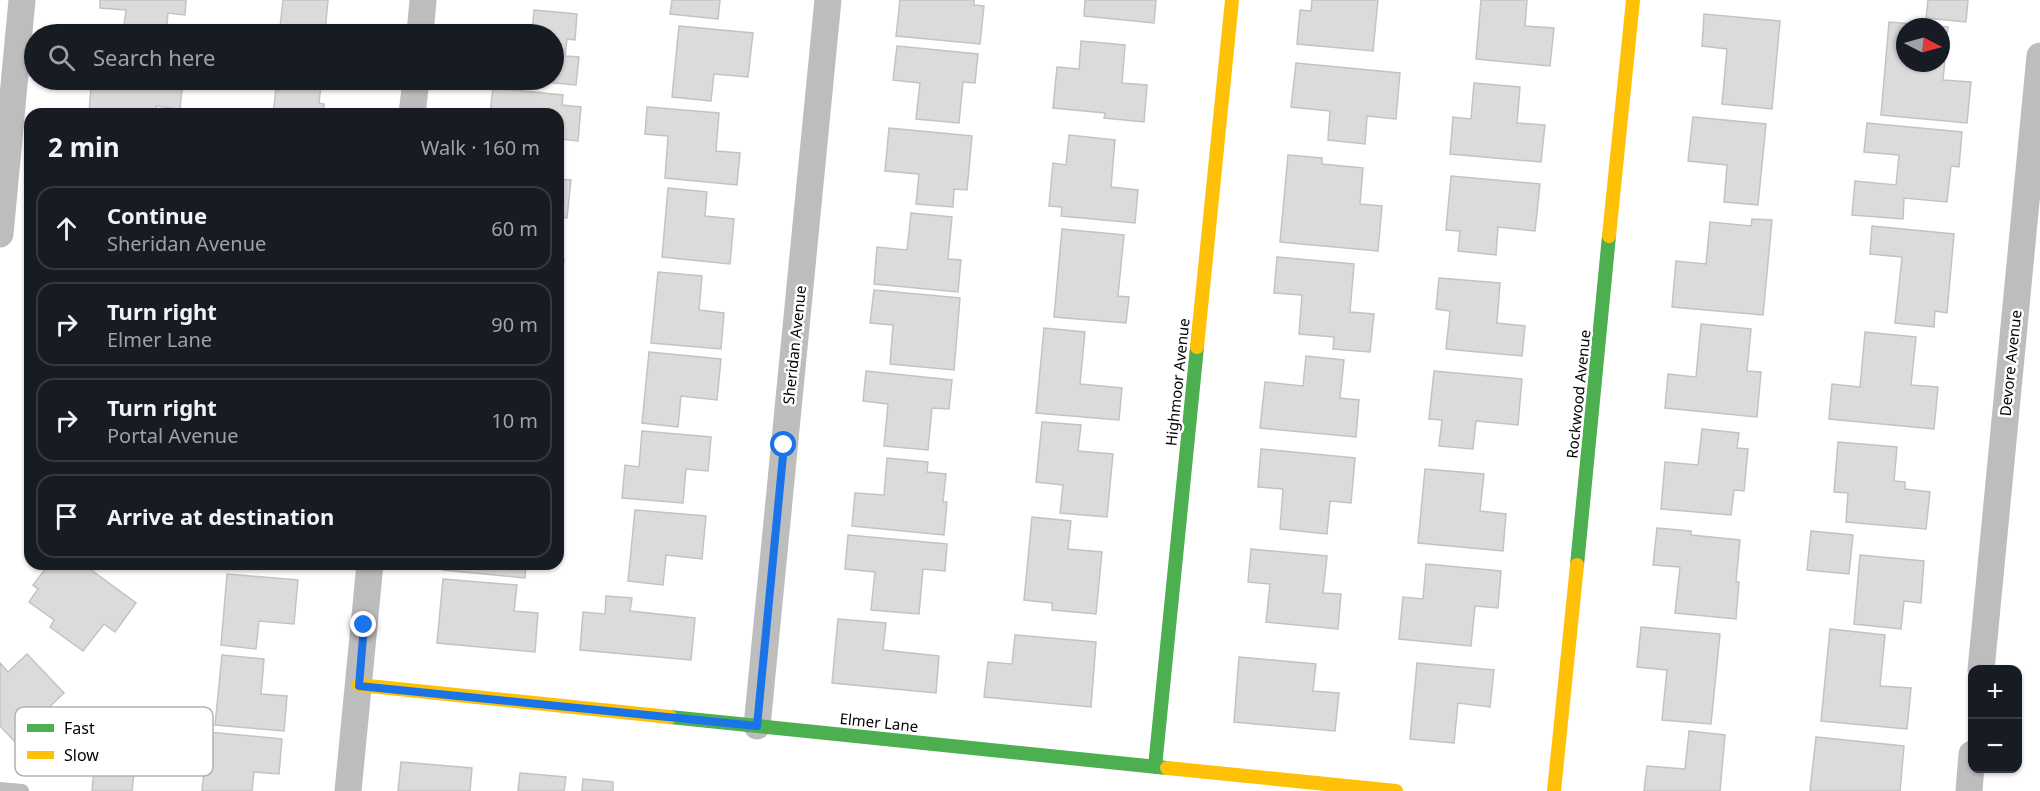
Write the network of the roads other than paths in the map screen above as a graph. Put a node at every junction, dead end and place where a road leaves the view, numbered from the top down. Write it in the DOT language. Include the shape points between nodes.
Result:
graph roads {
  1 [pos="22,0"];
  2 [pos="423,0"];
  3 [pos="828,0"];
  4 [pos="1232,0"];
  5 [pos="1634,0"];
  6 [pos="421,24"];
  7 [pos="2040,56"];
  8 [pos="415,90"];
  9 [pos="413,108"];
  10 [pos="0,234"];
  11 [pos="369,570"];
  12 [pos="1981,665"];
  13 [pos="359,686"];
  14 [pos="757,726"];
  15 [pos="1155,767"];
  16 [pos="1970,773"];
  17 [pos="0,789"];
  18 [pos="22,791"];
  19 [pos="348,791"];
  20 [pos="1396,791"];
  21 [pos="1554,791"];
  22 [pos="1969,791"];
  1 -- 10 [label="street"];
  2 -- 6 [label="street"];
  3 -- 14 [label="street, Sheridan Avenue"];
  4 -- 15 [label="street, Highmoor Avenue"];
  5 -- 21 [label="street, Rockwood Avenue"];
  7 -- 12 [label="street, Devore Avenue"];
  8 -- 9 [label="street"];
  11 -- 13 [label="street"];
  13 -- 14 [label="street, Elmer Lane"];
  13 -- 19 [label="street"];
  14 -- 15 [label="street, Elmer Lane"];
  15 -- 20 [label="street, Elmer Lane"];
  16 -- 22 [label="street"];
  17 -- 18 [label="lane"];
}
